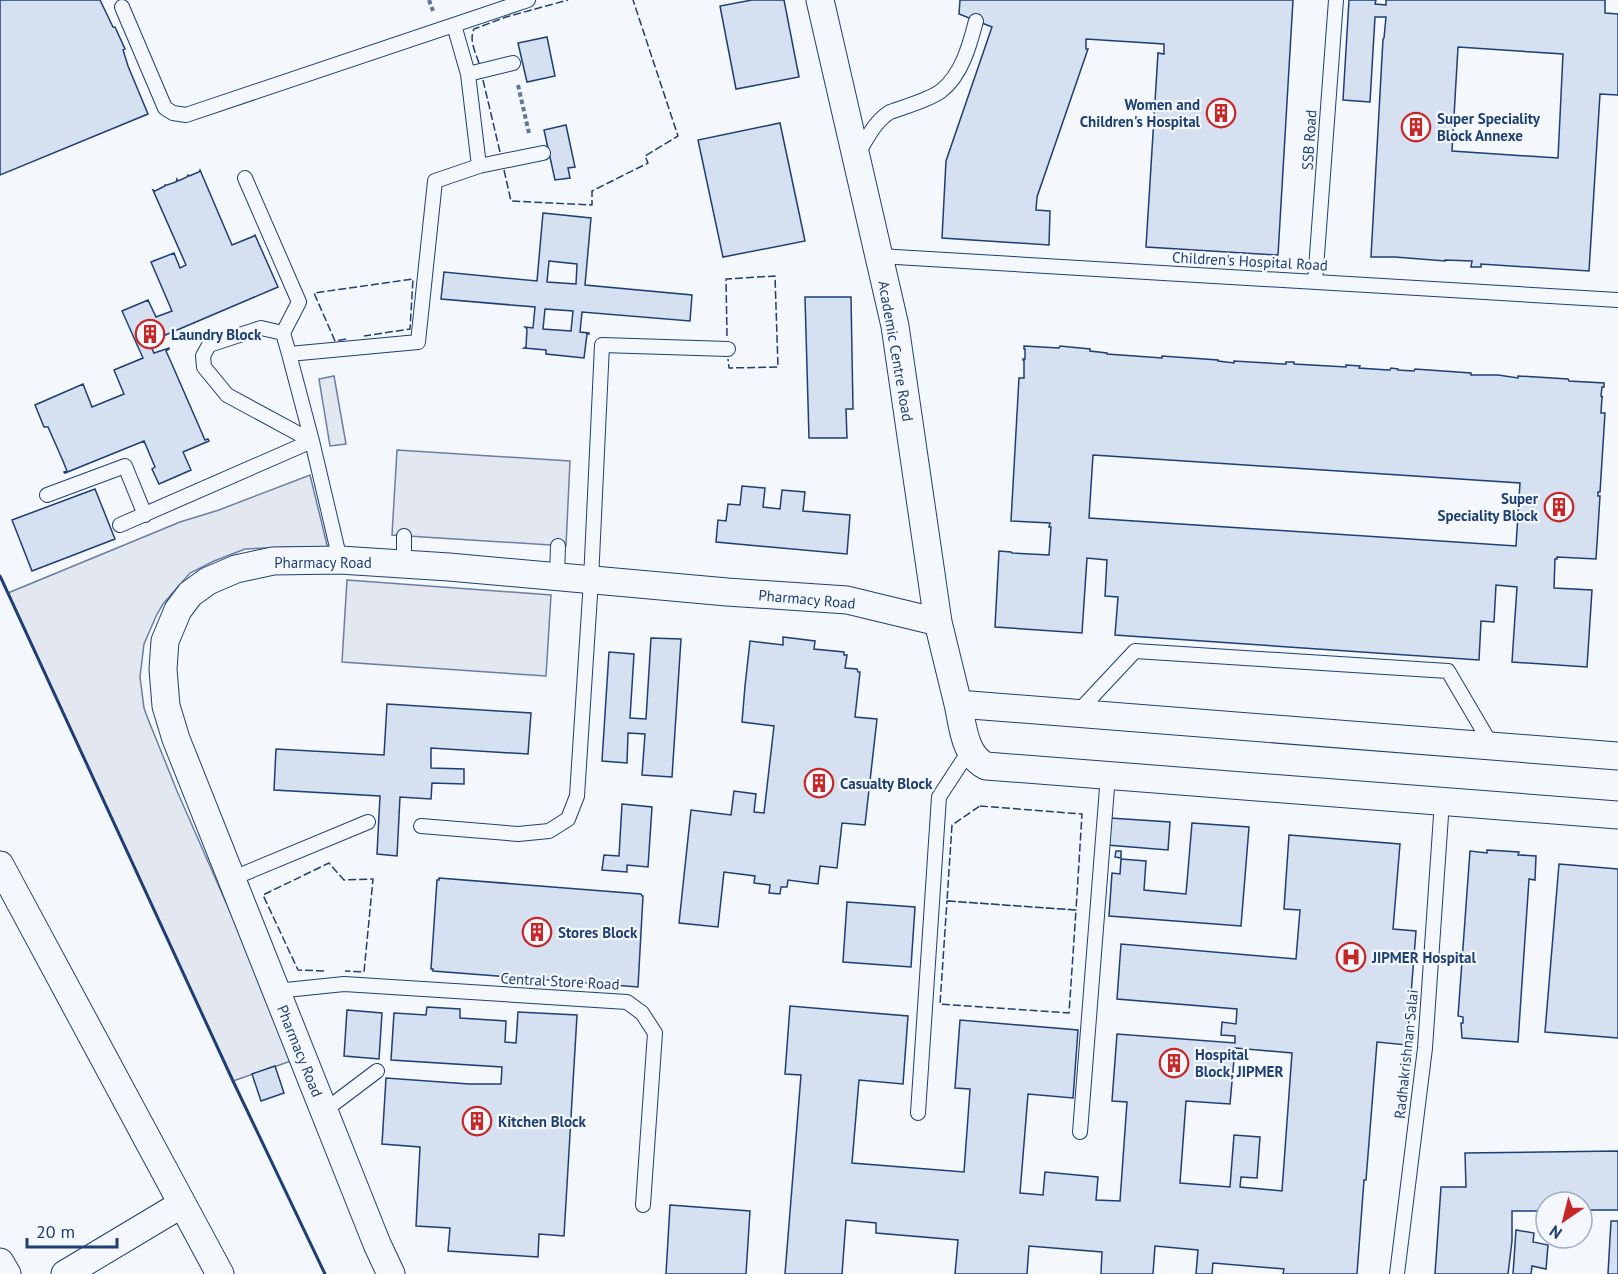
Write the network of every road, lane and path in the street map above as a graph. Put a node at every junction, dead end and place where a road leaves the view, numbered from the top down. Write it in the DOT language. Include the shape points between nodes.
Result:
graph roads {
  1 [pos="528,0"];
  2 [pos="820,0"];
  3 [pos="1336,0"];
  4 [pos="496,5"];
  5 [pos="122,7"];
  6 [pos="976,21"];
  7 [pos="454,25"];
  8 [pos="513,63"];
  9 [pos="468,74"];
  10 [pos="538,154"];
  11 [pos="856,157"];
  12 [pos="479,166"];
  13 [pos="244,178"];
  14 [pos="879,256"];
  15 [pos="1315,282"];
  16 [pos="1618,300"];
  17 [pos="283,333"];
  18 [pos="728,349"];
  19 [pos="289,354"];
  20 [pos="312,441"];
  21 [pos="47,495"];
  22 [pos="145,515"];
  23 [pos="120,525"];
  24 [pos="404,536"];
  25 [pos="558,546"];
  26 [pos="339,561"];
  27 [pos="404,564"];
  28 [pos="557,577"];
  29 [pos="591,580"];
  30 [pos="938,622"];
  31 [pos="958,704"];
  32 [pos="1077,713"];
  33 [pos="1491,746"];
  34 [pos="969,751"];
  35 [pos="1618,756"];
  36 [pos="1108,775"];
  37 [pos="1442,801"];
  38 [pos="1618,815"];
  39 [pos="368,822"];
  40 [pos="421,826"];
  41 [pos="0,865"];
  42 [pos="231,879"];
  43 [pos="276,991"];
  44 [pos="377,1071"];
  45 [pos="324,1111"];
  46 [pos="918,1113"];
  47 [pos="1080,1132"];
  48 [pos="182,1204"];
  49 [pos="643,1205"];
  50 [pos="0,1262"];
  51 [pos="7,1274"];
  52 [pos="65,1274"];
  53 [pos="220,1274"];
  54 [pos="391,1274"];
  55 [pos="1397,1274"];
  1 -- 4 [label="lane"];
  2 -- 11 [label="street, Academic Centre Road"];
  3 -- 15 [label="lane, SSB Road"];
  4 -- 7 [label="lane"];
  5 -- 7 [label="lane" via="165,108 186,115"];
  6 -- 11 [label="lane" via="965,56 950,81 931,97 884,116"];
  7 -- 9 [label="lane"];
  8 -- 9 [label="lane"];
  8 -- 10 [label="path"];
  9 -- 12 [label="lane"];
  10 -- 12 [label="lane"];
  11 -- 14 [label="street, Academic Centre Road"];
  12 -- 19 [label="lane" via="435,181 418,342"];
  13 -- 17 [label="lane" via="299,302"];
  14 -- 15 [label="lane, Children's Hospital Road"];
  14 -- 30 [label="street, Academic Centre Road" via="895,326"];
  15 -- 16 [label="lane, Children's Hospital Road"];
  17 -- 19 [label="lane"];
  17 -- 20 [label="lane" via="261,328 209,345 203,356 204,367 227,395"];
  18 -- 29 [label="lane" via="602,345"];
  19 -- 20 [label="lane"];
  20 -- 22 [label="lane"];
  20 -- 26 [label="lane"];
  21 -- 22 [label="lane" via="125,466"];
  22 -- 23 [label="lane"];
  24 -- 27 [label="lane"];
  25 -- 28 [label="lane"];
  26 -- 27 [label="street, Pharmacy Road"];
  26 -- 42 [label="street, Pharmacy Road" via="273,561 236,569 208,581 190,594 178,610 165,641 166,706"];
  27 -- 28 [label="street, Pharmacy Road"];
  28 -- 29 [label="street, Pharmacy Road"];
  29 -- 30 [label="street, Pharmacy Road" via="847,600"];
  29 -- 40 [label="lane" via="577,796 568,819 549,831 518,834"];
  30 -- 31 [label="street, Academic Centre Road"];
  31 -- 32 [label="street"];
  31 -- 34 [label="street, Academic Centre Road"];
  32 -- 33 [label="street"];
  32 -- 33 [label="lane" via="1135,651 1448,671"];
  33 -- 35 [label="street"];
  34 -- 36 [label="street" via="986,766"];
  34 -- 46 [label="lane" via="939,797"];
  36 -- 37 [label="street"];
  36 -- 47 [label="lane"];
  37 -- 38 [label="street"];
  37 -- 55 [label="lane, Radhakrishnan Salai" via="1425,1048"];
  39 -- 42 [label="lane"];
  41 -- 48 [label="street"];
  42 -- 43 [label="street, Pharmacy Road"];
  43 -- 45 [label="street, Pharmacy Road"];
  43 -- 49 [label="lane, Central Store Road" via="344,984 627,1002 642,1012 655,1033"];
  44 -- 45 [label="lane"];
  45 -- 54 [label="street, Pharmacy Road"];
  48 -- 52 [label="street"];
  48 -- 53 [label="street"];
  50 -- 51 [label="street"];
}
